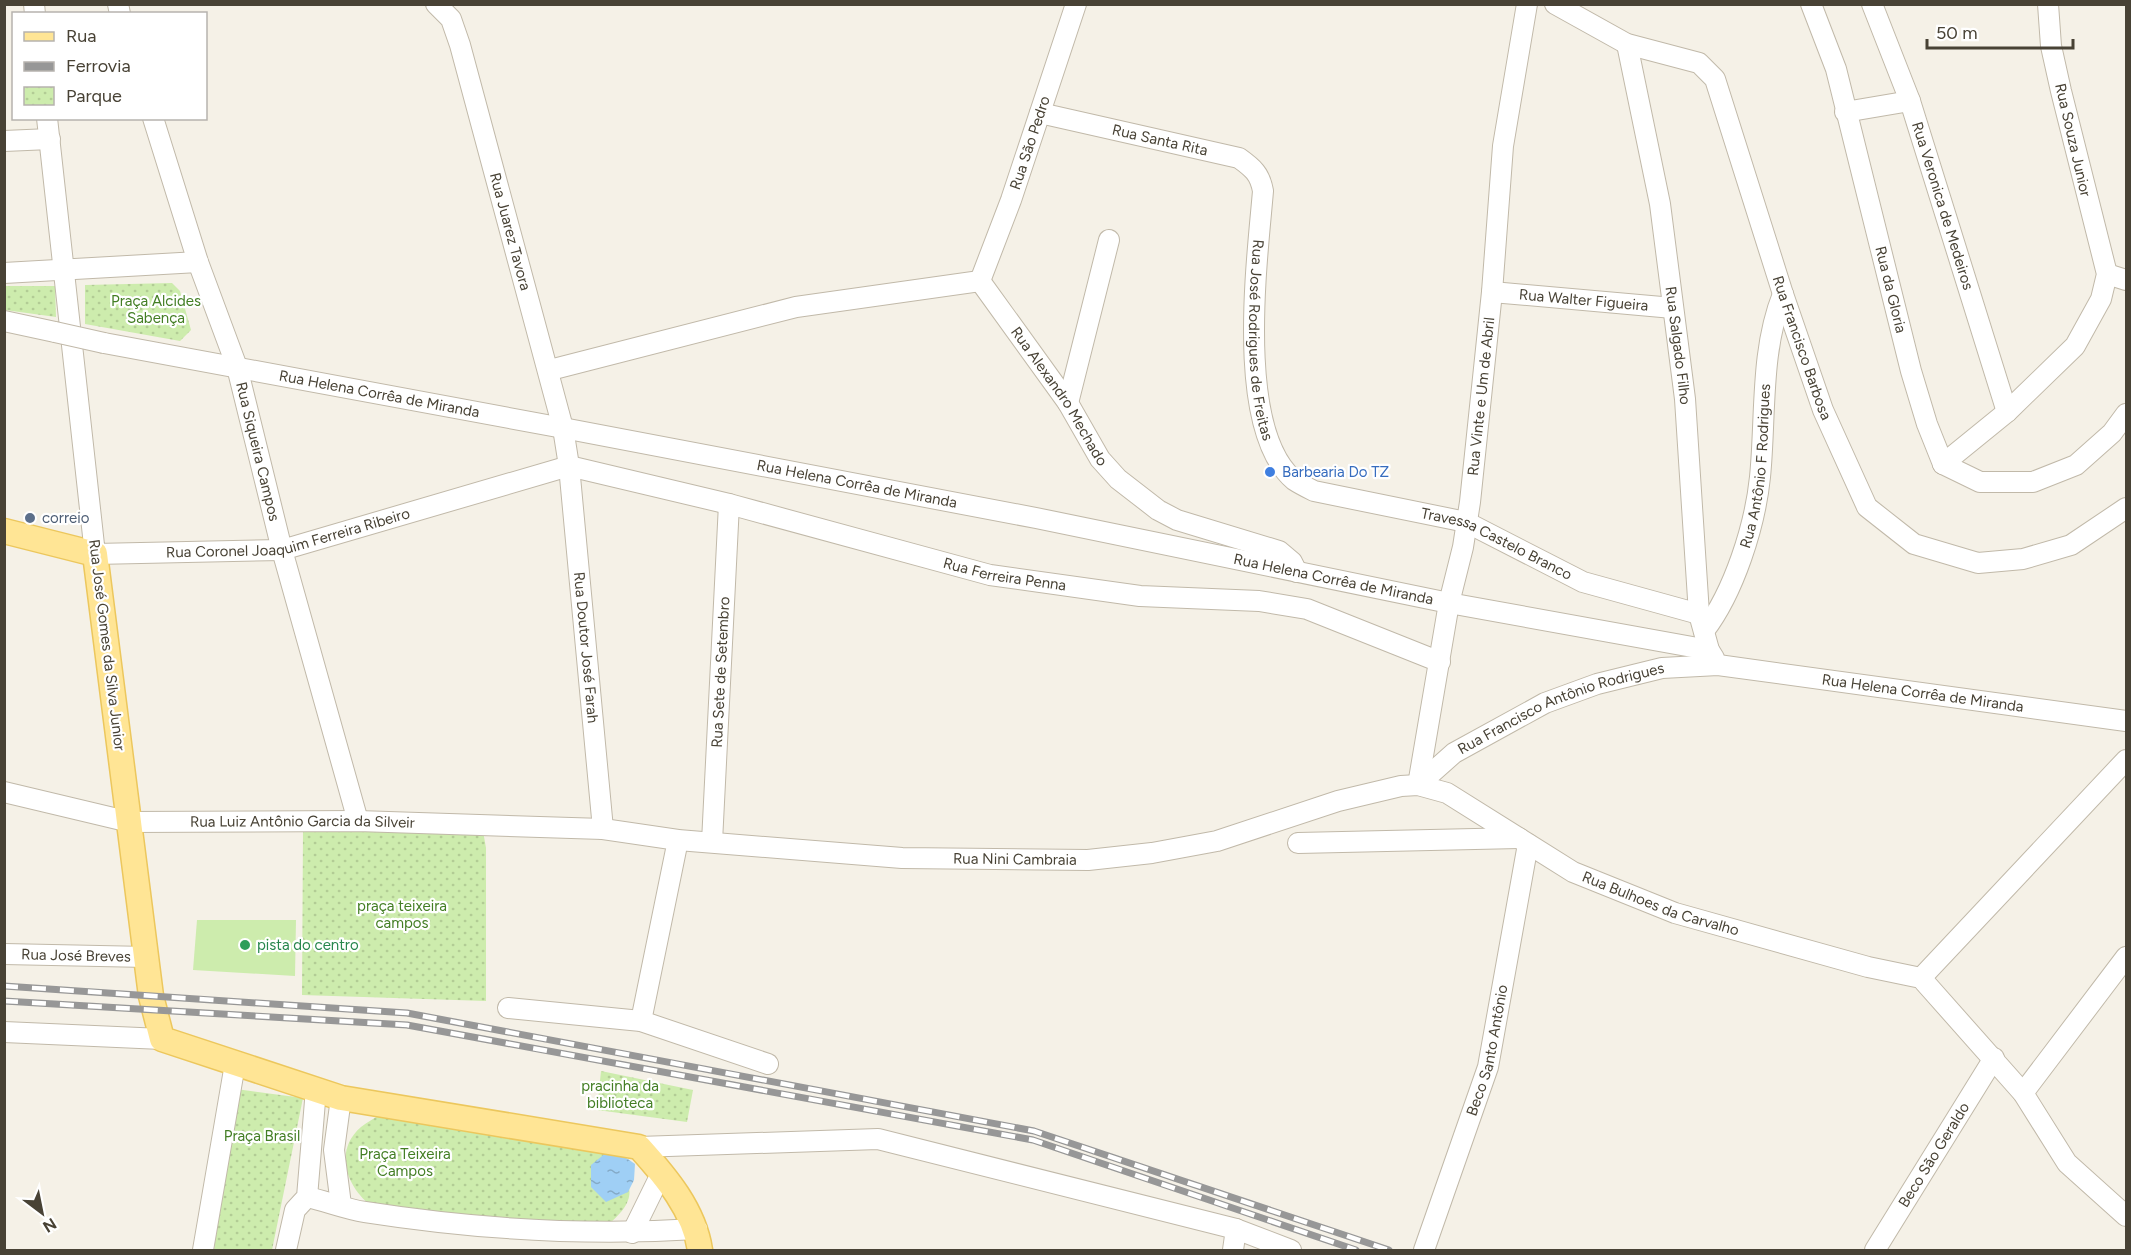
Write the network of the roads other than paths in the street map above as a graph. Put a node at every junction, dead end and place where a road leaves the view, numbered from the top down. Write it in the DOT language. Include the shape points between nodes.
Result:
graph roads {
  1 [pos="435,4"];
  2 [pos="1076,4"];
  3 [pos="1527,4"];
  4 [pos="1556,4"];
  5 [pos="1811,4"];
  6 [pos="1872,4"];
  7 [pos="2048,4"];
  8 [pos="1627,44"];
  9 [pos="1910,101"];
  10 [pos="1845,112"];
  11 [pos="1040,113"];
  12 [pos="47,120"];
  13 [pos="154,120"];
  14 [pos="50,139"];
  15 [pos="4,141"];
  16 [pos="1263,191"];
  17 [pos="1109,240"];
  18 [pos="198,262"];
  19 [pos="63,270"];
  20 [pos="4,273"];
  21 [pos="2107,274"];
  22 [pos="2127,280"];
  23 [pos="980,281"];
  24 [pos="1492,292"];
  25 [pos="1783,294"];
  26 [pos="1673,308"];
  27 [pos="4,321"];
  28 [pos="237,367"];
  29 [pos="550,370"];
  30 [pos="1068,403"];
  31 [pos="2007,412"];
  32 [pos="2127,414"];
  33 [pos="563,428"];
  34 [pos="1943,464"];
  35 [pos="570,466"];
  36 [pos="1294,480"];
  37 [pos="729,504"];
  38 [pos="2127,508"];
  39 [pos="1467,522"];
  40 [pos="4,531"];
  41 [pos="282,550"];
  42 [pos="95,554"];
  43 [pos="1297,572"];
  44 [pos="1449,603"];
  45 [pos="1708,640"];
  46 [pos="1440,662"];
  47 [pos="2127,722"];
  48 [pos="2127,760"];
  49 [pos="1418,785"];
  50 [pos="4,792"];
  51 [pos="130,822"];
  52 [pos="358,822"];
  53 [pos="603,829"];
  54 [pos="678,840"];
  55 [pos="1523,841"];
  56 [pos="712,842"];
  57 [pos="1298,843"];
  58 [pos="4,954"];
  59 [pos="147,957"];
  60 [pos="2127,957"];
  61 [pos="1921,978"];
  62 [pos="508,1008"];
  63 [pos="641,1021"];
  64 [pos="4,1032"];
  65 [pos="162,1039"];
  66 [pos="1994,1058"];
  67 [pos="235,1064"];
  68 [pos="768,1064"];
  69 [pos="316,1089"];
  70 [pos="2023,1093"];
  71 [pos="341,1098"];
  72 [pos="639,1147"];
  73 [pos="662,1173"];
  74 [pos="307,1197"];
  75 [pos="341,1205"];
  76 [pos="2127,1216"];
  77 [pos="1236,1229"];
  78 [pos="632,1233"];
  79 [pos="698,1240"];
  80 [pos="203,1251"];
  81 [pos="286,1251"];
  82 [pos="1233,1251"];
  83 [pos="1291,1251"];
  84 [pos="1424,1251"];
  85 [pos="1875,1251"];
  1 -- 29 [label="street, Rua Juarez Tavora" via="452,19"];
  2 -- 11 [label="street, Rua São Pedro"];
  3 -- 24 [label="street, Rua Vinte e Um de Abril" via="1503,146"];
  4 -- 8 [label="street, Rua Francisco Barbosa"];
  5 -- 10 [label="street, Rua da Gloria" via="1836,69"];
  6 -- 9 [label="street, Rua Veronica de Medeiros"];
  7 -- 21 [label="street, Rua Souza Junior" via="2051,46"];
  8 -- 25 [label="street, Rua Francisco Barbosa" via="1700,63 1715,79"];
  8 -- 26 [label="street, Rua Salgado Filho" via="1660,204"];
  9 -- 10 [label="street"];
  9 -- 31 [label="street, Rua Veronica de Medeiros"];
  10 -- 34 [label="street, Rua da Gloria" via="1911,371"];
  11 -- 16 [label="street, Rua Santa Rita" via="1239,158 1261,179"];
  11 -- 23 [label="street, Rua São Pedro"];
  12 -- 14 [label="street, Rua José Gomes da Silva Junior"];
  13 -- 18 [label="street, Rua Siqueira Campos"];
  14 -- 15 [label="street"];
  14 -- 19 [label="street, Rua José Gomes da Silva Junior"];
  16 -- 36 [label="street, Rua José Rodrigues de Freitas" via="1253,312 1257,397 1281,464"];
  17 -- 30 [label="street"];
  18 -- 19 [label="street"];
  18 -- 28 [label="street, Rua Siqueira Campos"];
  19 -- 20 [label="street"];
  19 -- 42 [label="street, Rua José Gomes da Silva Junior"];
  21 -- 22 [label="street"];
  21 -- 31 [label="street, Rua Souza Junior" via="2101,299 2075,346"];
  23 -- 29 [label="street" via="796,307"];
  23 -- 30 [label="street, Rua Alexandro Mechado"];
  24 -- 26 [label="street, Rua Walter Figueira"];
  24 -- 39 [label="street, Rua Vinte e Um de Abril"];
  25 -- 38 [label="street, Rua Francisco Barbosa" via="1823,410 1867,507 1914,544 1978,563 2023,560 2071,545"];
  25 -- 45 [label="street, Rua Antônio F Rodrigues" via="1771,333 1760,479 1750,526"];
  26 -- 45 [label="street, Rua Salgado Filho"];
  27 -- 28 [label="street, Rua Helena Corrêa de Miranda, bridge"];
  28 -- 33 [label="street, Rua Helena Corrêa de Miranda"];
  28 -- 41 [label="street, Rua Siqueira Campos"];
  29 -- 33 [label="street, Rua Juarez Tavora"];
  30 -- 43 [label="street, Rua Alexandro Mechado" via="1108,470 1148,502 1177,520 1279,551"];
  31 -- 34 [label="street, Rua Souza Junior"];
  32 -- 34 [label="street" via="2076,465 2033,482 1980,482"];
  33 -- 35 [label="street, Rua Juarez Tavora"];
  33 -- 43 [label="street, Rua Helena Corrêa de Miranda"];
  35 -- 37 [label="street, Rua Ferreira Penna"];
  35 -- 41 [label="street, Rua Coronel Joaquim Ferreira Ribeiro"];
  35 -- 53 [label="street, Rua Doutor José Farah"];
  36 -- 39 [label="street, Travessa Castelo Branco" via="1314,491"];
  37 -- 46 [label="street, Rua Ferreira Penna" via="990,575 1140,596 1259,601 1307,609"];
  37 -- 56 [label="street, Rua Sete de Setembro"];
  39 -- 44 [label="street, Rua Vinte e Um de Abril"];
  39 -- 45 [label="street, Travessa Castelo Branco"];
  40 -- 42 [label="main road, Rua Coronel Joaquim Ferreira Ribeiro"];
  41 -- 42 [label="street, Rua Coronel Joaquim Ferreira Ribeiro"];
  41 -- 52 [label="street, Rua Siqueira Campos"];
  42 -- 51 [label="main road, Rua José Gomes da Silva Junior"];
  43 -- 44 [label="street, Rua Helena Corrêa de Miranda"];
  44 -- 45 [label="street, Rua Helena Corrêa de Miranda"];
  44 -- 46 [label="street, Rua Vinte e Um de Abril"];
  45 -- 47 [label="street, Rua Helena Corrêa de Miranda"];
  45 -- 49 [label="street, Rua Francisco Antônio Rodrigues" via="1662,668 1597,684 1545,703 1454,753"];
  46 -- 49 [label="street, Rua Vinte e Um de Abril"];
  48 -- 61 [label="street"];
  49 -- 55 [label="street, Rua Bulhoes da Carvalho" via="1447,793"];
  49 -- 56 [label="street, Rua Nini Cambraia" via="1338,801 1217,841 1088,860 902,858"];
  50 -- 51 [label="street, Rua Luiz Antônio Garcia da Silveir"];
  51 -- 52 [label="street, Rua Luiz Antônio Garcia da Silveir"];
  51 -- 59 [label="main road, Rua José Gomes da Silva Junior"];
  52 -- 53 [label="street, Rua Luiz Antônio Garcia da Silveir"];
  53 -- 54 [label="street, Rua Nini Cambraia"];
  54 -- 56 [label="street, Rua Nini Cambraia"];
  54 -- 63 [label="street"];
  55 -- 57 [label="street"];
  55 -- 61 [label="street, Rua Bulhoes da Carvalho" via="1573,872 1674,913"];
  55 -- 84 [label="street, Beco Santo Antônio" via="1488,1066"];
  58 -- 59 [label="street, Rua José Breves"];
  59 -- 65 [label="main road, Rua José Gomes da Silva Junior"];
  60 -- 70 [label="street"];
  61 -- 66 [label="street"];
  62 -- 63 [label="street"];
  63 -- 68 [label="street"];
  64 -- 65 [label="street"];
  65 -- 67 [label="main road"];
  66 -- 70 [label="street"];
  66 -- 85 [label="street, Beco São Geraldo"];
  67 -- 69 [label="main road"];
  67 -- 80 [label="street"];
  69 -- 71 [label="main road"];
  69 -- 74 [label="street"];
  70 -- 76 [label="street" via="2067,1163"];
  71 -- 72 [label="main road"];
  71 -- 75 [label="street" via="334,1150"];
  72 -- 73 [label="main road"];
  72 -- 77 [label="street" via="878,1139"];
  73 -- 78 [label="street"];
  73 -- 79 [label="main road"];
  74 -- 75 [label="street"];
  74 -- 81 [label="street" via="295,1210"];
  75 -- 78 [label="street" via="479,1225"];
  77 -- 82 [label="street"];
  77 -- 83 [label="street"];
  78 -- 79 [label="street"];
}
